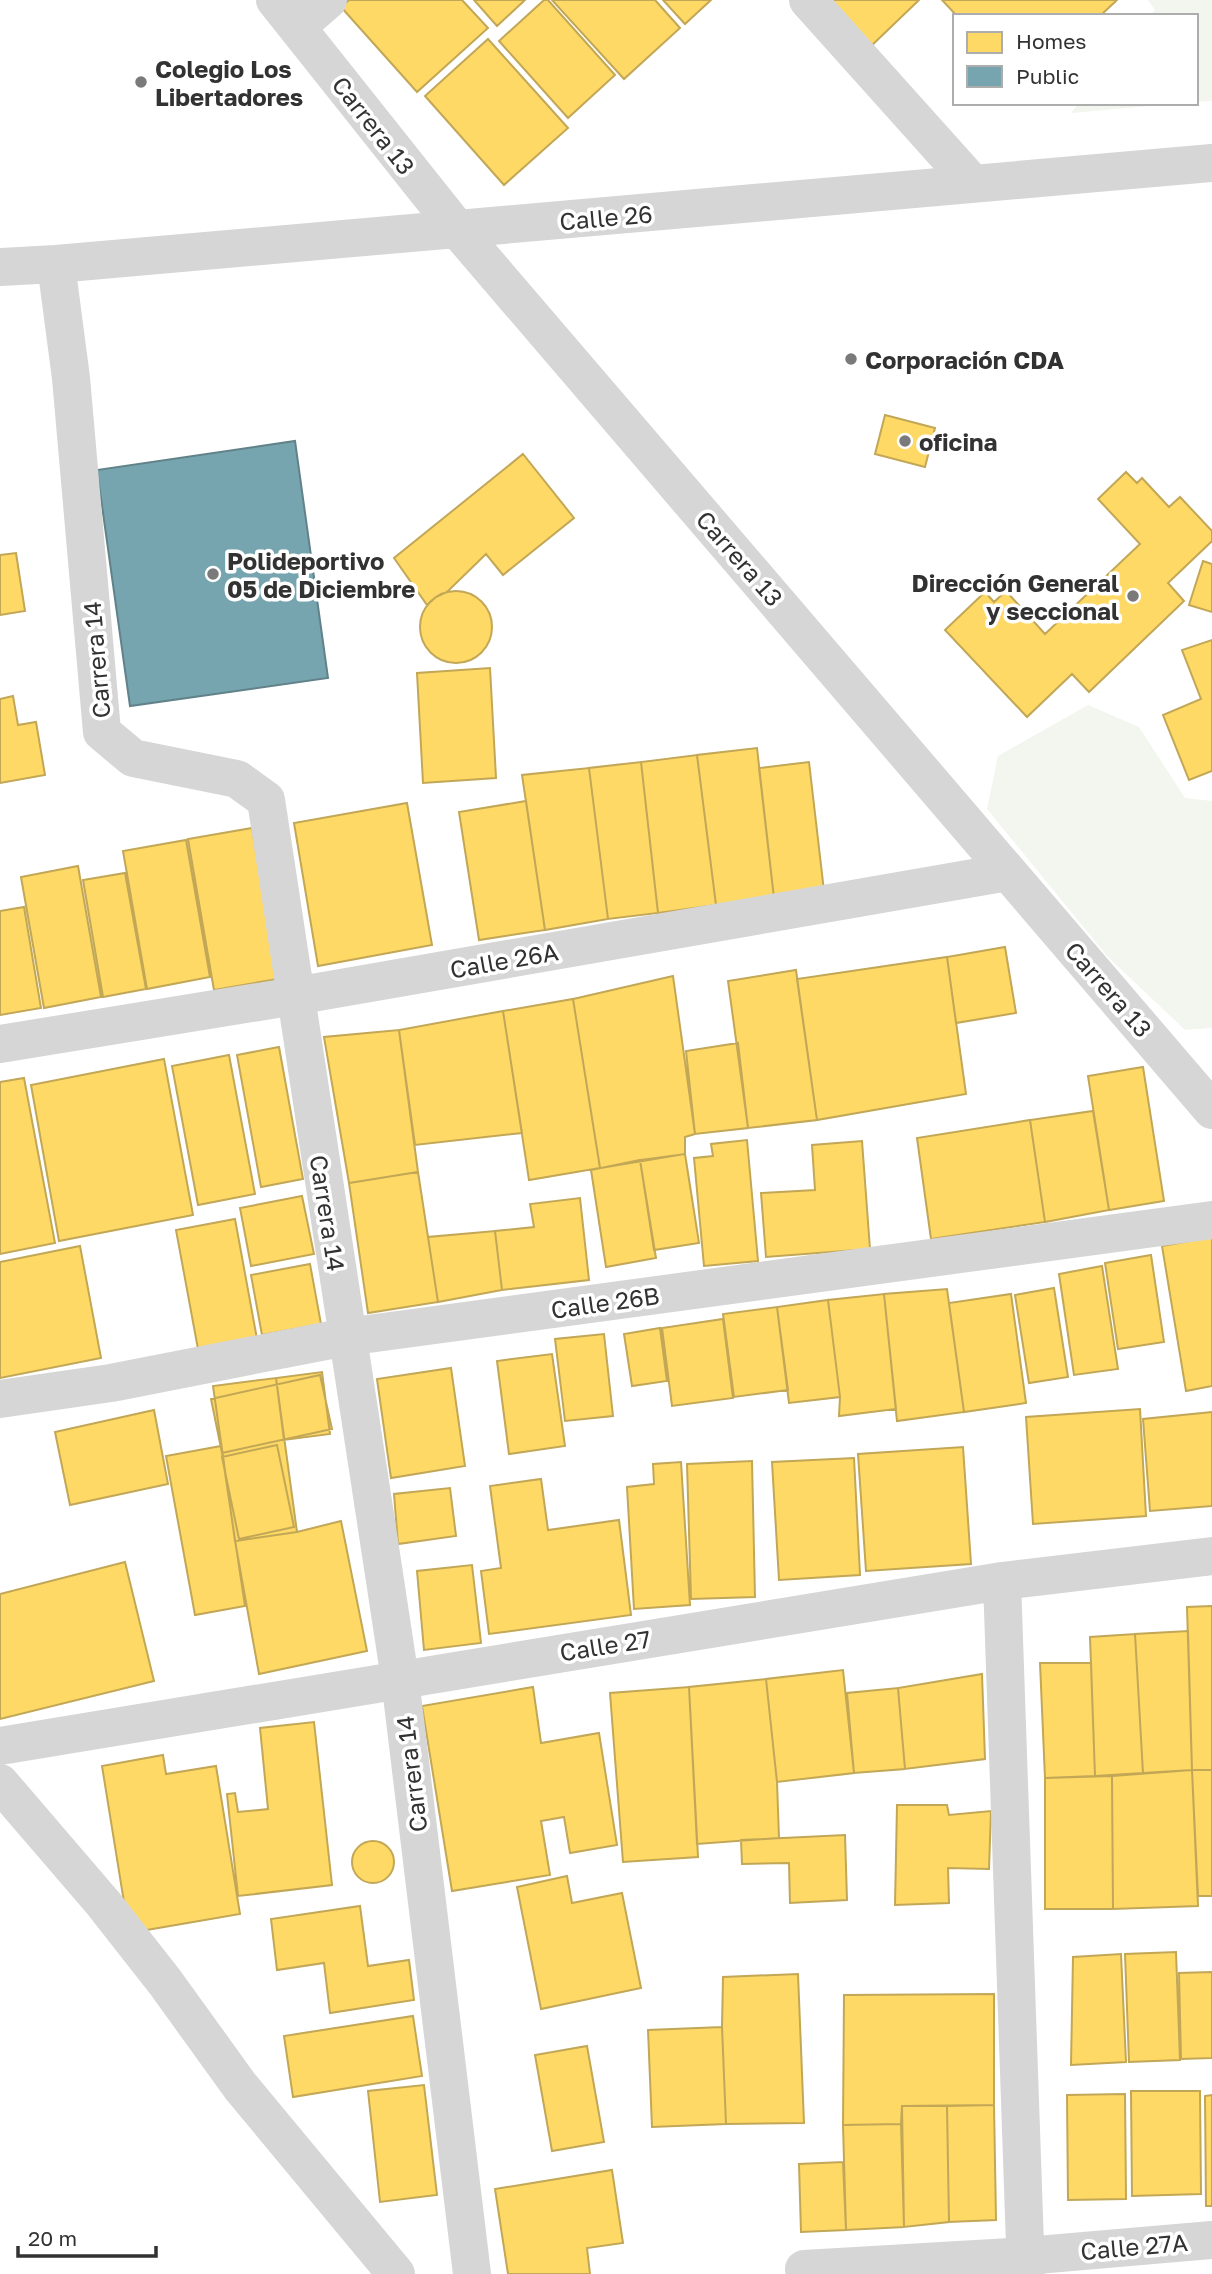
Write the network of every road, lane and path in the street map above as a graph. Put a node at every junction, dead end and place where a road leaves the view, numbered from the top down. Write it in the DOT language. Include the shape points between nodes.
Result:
graph roads {
  1 [pos="328,0"];
  2 [pos="808,0"];
  3 [pos="286,13"];
  4 [pos="1212,163"];
  5 [pos="973,184"];
  6 [pos="458,230"];
  7 [pos="56,264"];
  8 [pos="0,267"];
  9 [pos="1008,872"];
  10 [pos="295,996"];
  11 [pos="0,1044"];
  12 [pos="1194,1064"];
  13 [pos="1212,1110"];
  14 [pos="1212,1220"];
  15 [pos="346,1337"];
  16 [pos="0,1399"];
  17 [pos="1212,1556"];
  18 [pos="1002,1581"];
  19 [pos="400,1679"];
  20 [pos="0,1746"];
  21 [pos="0,1783"];
  22 [pos="1212,2240"];
  23 [pos="1026,2265"];
  24 [pos="804,2269"];
  25 [pos="396,2274"];
  26 [pos="472,2274"];
  1 -- 3 [label="street"];
  2 -- 5 [label="street"];
  3 -- 6 [label="street, Carrera 13"];
  4 -- 5 [label="street, Calle 26"];
  5 -- 6 [label="street, Calle 26"];
  6 -- 7 [label="street, Calle 26"];
  6 -- 9 [label="street, Carrera 13"];
  7 -- 8 [label="street, Calle 26"];
  7 -- 10 [label="street, Carrera 14" via="71,378 102,732 133,758 237,779 266,800"];
  9 -- 10 [label="street, Calle 26A"];
  9 -- 12 [label="street, Carrera 13"];
  10 -- 11 [label="street, Calle 26A"];
  10 -- 15 [label="street, Carrera 14"];
  12 -- 13 [label="street, Carrera 13"];
  14 -- 15 [label="street, Calle 26B"];
  15 -- 16 [label="street, Calle 26B" via="111,1383"];
  15 -- 19 [label="street, Carrera 14"];
  17 -- 18 [label="street, Calle 27"];
  18 -- 19 [label="street, Calle 27"];
  18 -- 23 [label="street"];
  19 -- 20 [label="street, Calle 27"];
  19 -- 26 [label="street, Carrera 14"];
  21 -- 25 [label="street" via="103,1903 240,2086"];
  22 -- 23 [label="street, Calle 27A"];
  23 -- 24 [label="street, Calle 27A"];
}
